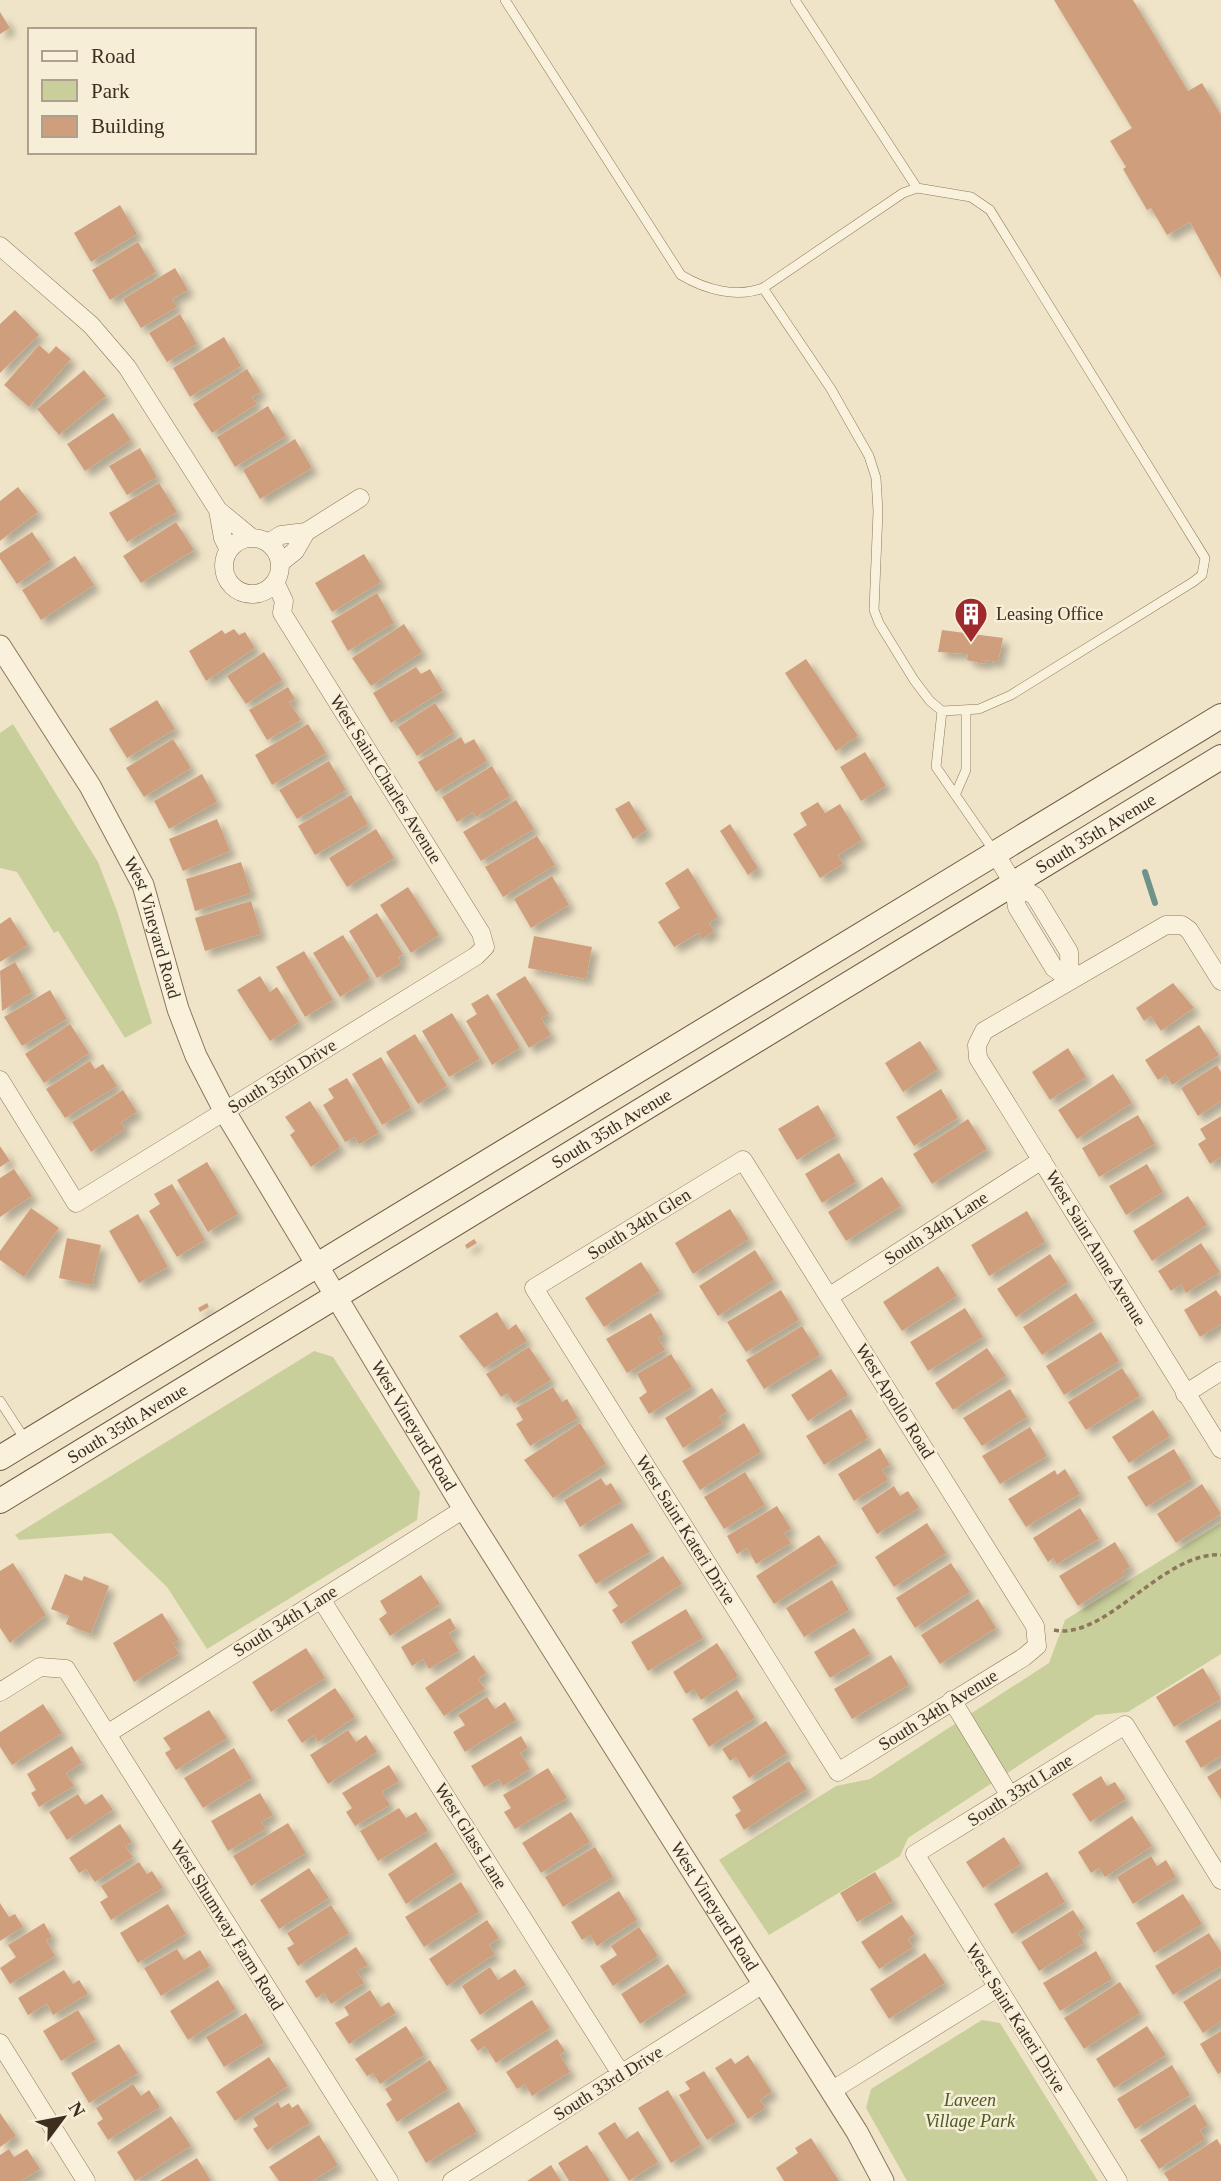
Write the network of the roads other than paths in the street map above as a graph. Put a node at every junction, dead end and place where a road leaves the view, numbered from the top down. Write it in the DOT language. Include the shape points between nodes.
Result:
graph roads {
  1 [pos="505,0"];
  2 [pos="795,0"];
  3 [pos="918,188"];
  4 [pos="0,246"];
  5 [pos="763,288"];
  6 [pos="360,498"];
  7 [pos="218,510"];
  8 [pos="306,532"];
  9 [pos="260,540"];
  10 [pos="229,550"];
  11 [pos="280,563"];
  12 [pos="275,582"];
  13 [pos="257,594"];
  14 [pos="282,613"];
  15 [pos="0,646"];
  16 [pos="942,710"];
  17 [pos="966,710"];
  18 [pos="1221,716"];
  19 [pos="1221,757"];
  20 [pos="956,793"];
  21 [pos="995,853"];
  22 [pos="1013,883"];
  23 [pos="485,947"];
  24 [pos="1070,980"];
  25 [pos="1221,981"];
  26 [pos="0,1080"];
  27 [pos="225,1112"];
  28 [pos="743,1160"];
  29 [pos="1042,1160"];
  30 [pos="317,1266"];
  31 [pos="534,1288"];
  32 [pos="335,1296"];
  33 [pos="830,1296"];
  34 [pos="1221,1371"];
  35 [pos="1185,1394"];
  36 [pos="0,1401"];
  37 [pos="27,1442"];
  38 [pos="1221,1449"];
  39 [pos="0,1458"];
  40 [pos="0,1501"];
  41 [pos="464,1509"];
  42 [pos="321,1599"];
  43 [pos="1037,1646"];
  44 [pos="0,1692"];
  45 [pos="952,1700"];
  46 [pos="107,1734"];
  47 [pos="838,1772"];
  48 [pos="1010,1796"];
  49 [pos="915,1854"];
  50 [pos="1221,1880"];
  51 [pos="763,1984"];
  52 [pos="997,1987"];
  53 [pos="0,2043"];
  54 [pos="621,2074"];
  55 [pos="831,2091"];
  56 [pos="86,2181"];
  57 [pos="389,2181"];
  58 [pos="452,2181"];
  59 [pos="883,2181"];
  60 [pos="1118,2181"];
  1 -- 5 [label="lane" via="681,275 734,293"];
  2 -- 3 [label="lane"];
  3 -- 5 [label="lane" via="903,193"];
  3 -- 17 [label="lane" via="971,197 990,210 1205,558 1202,575 1193,582 1011,695 993,705"];
  4 -- 7 [label="street" via="91,325 127,367"];
  5 -- 16 [label="lane" via="831,389 869,456 878,511 874,610 914,680"];
  6 -- 8 [label="street"];
  7 -- 9 [label="street"];
  7 -- 10 [label="street"];
  8 -- 9 [label="street"];
  8 -- 11 [label="street" via="295,551"];
  9 -- 10 [label="street" via="236,543"];
  9 -- 11 [label="street" via="278,555"];
  10 -- 13 [label="street" via="224,568 231,585"];
  11 -- 12 [label="street"];
  12 -- 13 [label="street"];
  12 -- 14 [label="street, West Saint Charles Avenue" via="284,601"];
  13 -- 14 [label="street, West Saint Charles Avenue" via="271,610"];
  14 -- 23 [label="street, West Saint Charles Avenue" via="481,933"];
  15 -- 27 [label="street, West Vineyard Road" via="90,786 143,885 178,1009 195,1056"];
  16 -- 17 [label="lane"];
  16 -- 20 [label="lane" via="936,767"];
  17 -- 20 [label="lane" via="966,770"];
  18 -- 21 [label="main road, South 35th Avenue"];
  19 -- 22 [label="main road, South 35th Avenue"];
  20 -- 21 [label="lane"];
  21 -- 22 [label="street"];
  21 -- 30 [label="main road, South 35th Avenue"];
  22 -- 24 [label="street" via="1034,895 1069,952"];
  22 -- 32 [label="main road, South 35th Avenue"];
  23 -- 27 [label="street, South 35th Drive"];
  24 -- 25 [label="street" via="1166,925 1182,925 1195,937"];
  24 -- 29 [label="street, West Saint Anne Avenue" via="984,1031 976,1045 978,1058"];
  26 -- 27 [label="street, South 35th Drive" via="76,1203"];
  27 -- 30 [label="street, West Vineyard Road"];
  28 -- 31 [label="street, South 34th Glen"];
  28 -- 33 [label="street, West Apollo Road"];
  29 -- 33 [label="street, South 34th Lane"];
  29 -- 35 [label="street, West Saint Anne Avenue"];
  30 -- 32 [label="street, West Vineyard Road"];
  30 -- 37 [label="main road, South 35th Avenue"];
  31 -- 47 [label="street, West Saint Kateri Drive"];
  32 -- 40 [label="main road, South 35th Avenue"];
  32 -- 41 [label="street, West Vineyard Road"];
  33 -- 43 [label="street, West Apollo Road" via="1035,1626"];
  34 -- 35 [label="street"];
  35 -- 38 [label="street, West Saint Anne Avenue"];
  36 -- 37 [label="lane"];
  37 -- 39 [label="main road, South 35th Avenue"];
  41 -- 42 [label="street, South 34th Lane"];
  41 -- 51 [label="street, West Vineyard Road"];
  42 -- 46 [label="street, South 34th Lane"];
  42 -- 54 [label="street, West Glass Lane"];
  43 -- 45 [label="street, South 34th Avenue"];
  44 -- 46 [label="street, West Shumway Farm Road" via="40,1667 66,1669"];
  45 -- 47 [label="street, South 34th Avenue"];
  45 -- 48 [label="street"];
  46 -- 57 [label="street, West Shumway Farm Road"];
  48 -- 49 [label="street, South 33rd Lane"];
  48 -- 50 [label="street, South 33rd Lane" via="1125,1725"];
  49 -- 52 [label="street, West Saint Kateri Drive"];
  51 -- 54 [label="street, South 33rd Drive"];
  51 -- 55 [label="street, West Vineyard Road"];
  52 -- 55 [label="street"];
  52 -- 60 [label="street, West Saint Kateri Drive"];
  53 -- 56 [label="street"];
  54 -- 58 [label="street, South 33rd Drive"];
  55 -- 59 [label="street, West Vineyard Road"];
}
